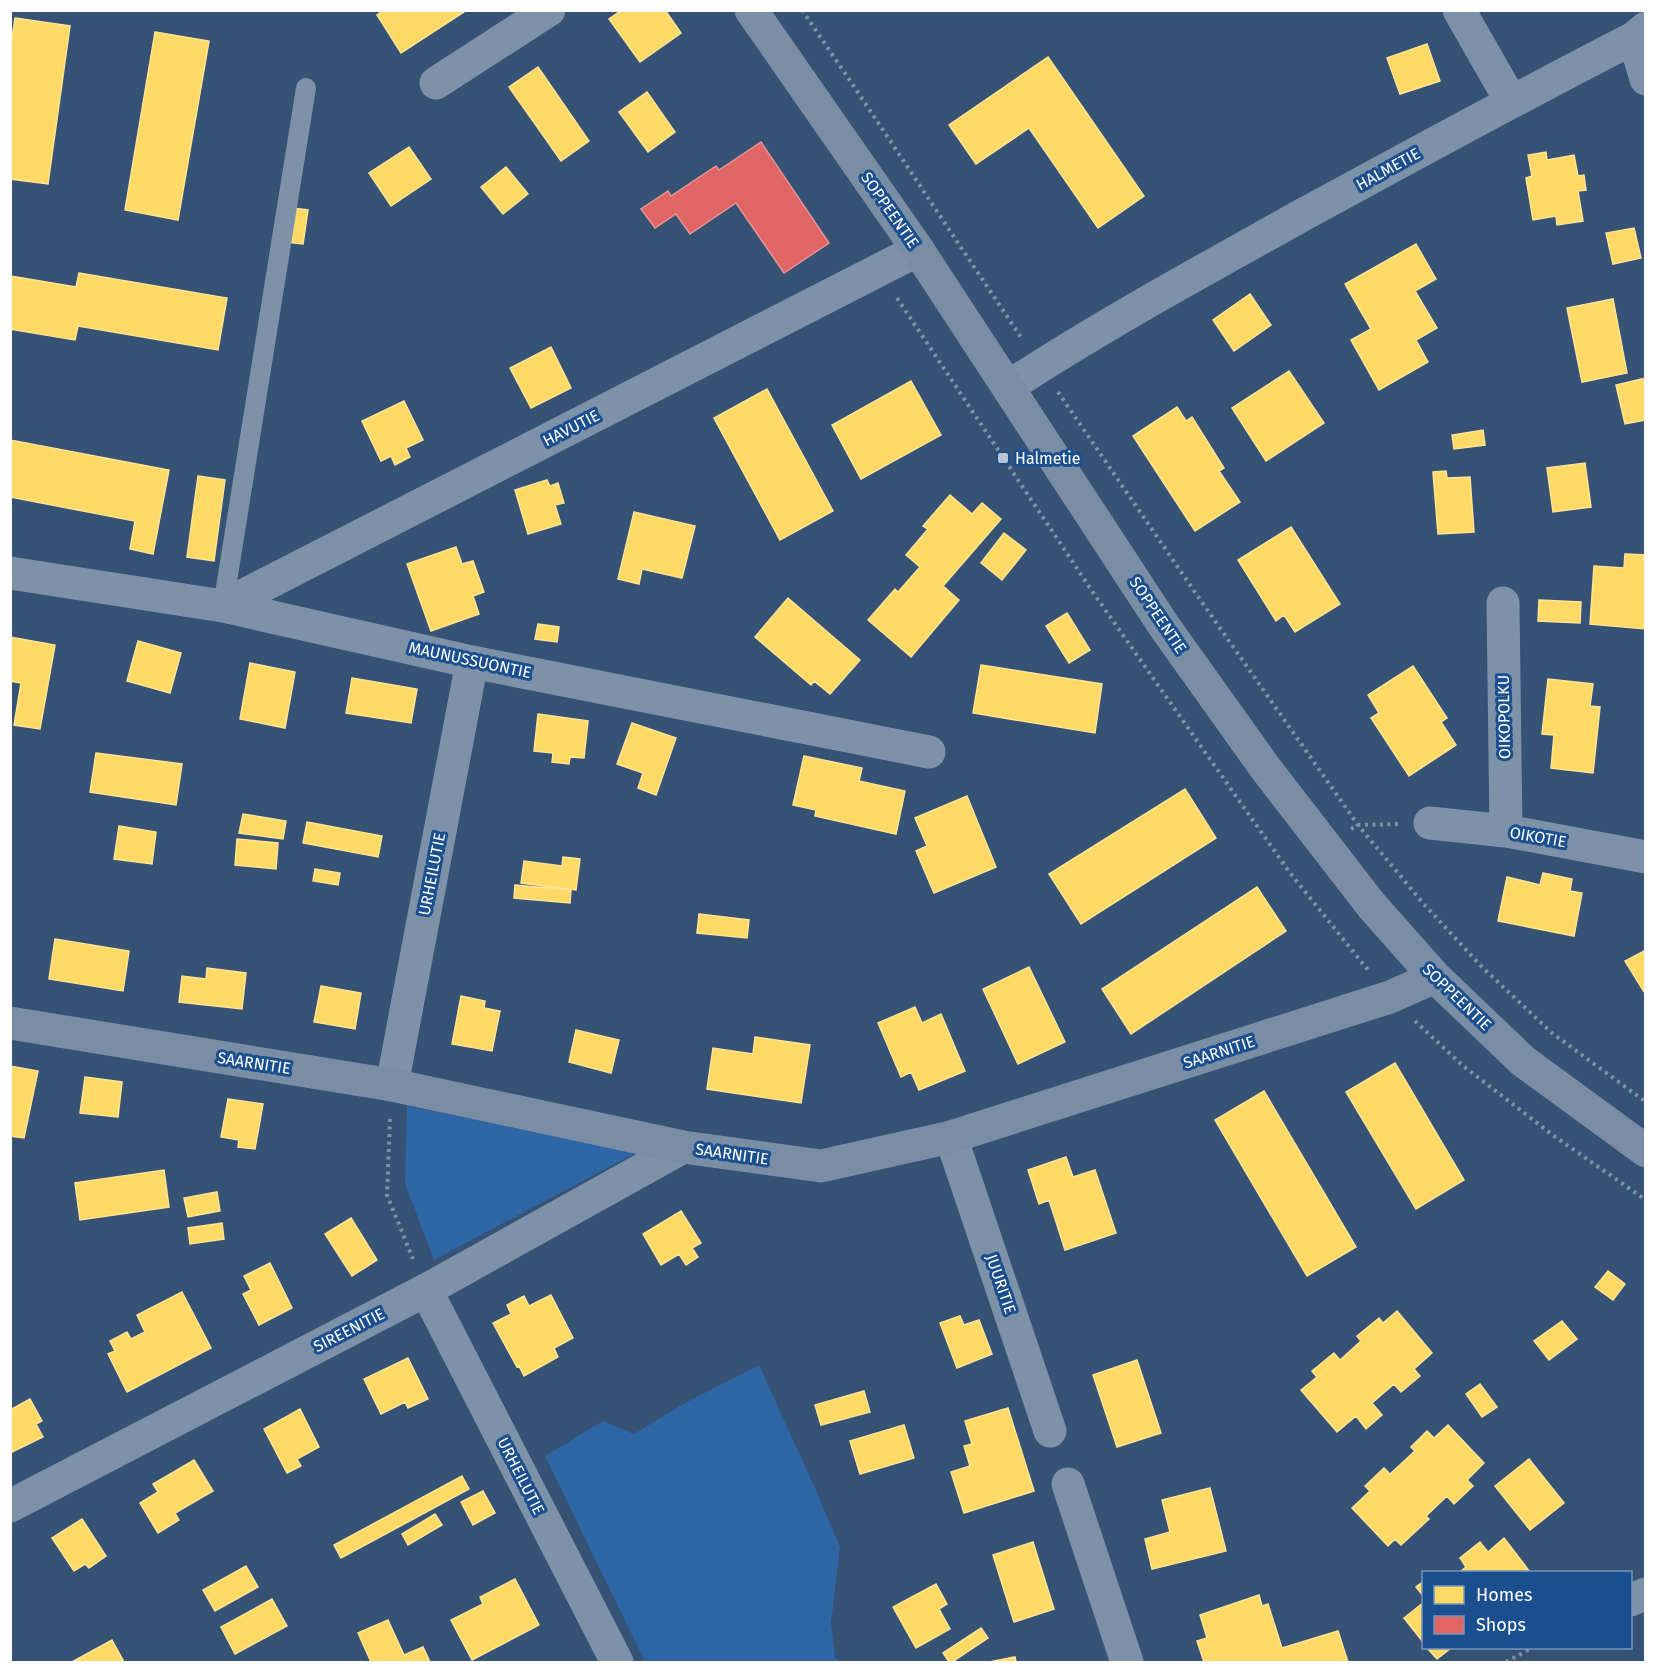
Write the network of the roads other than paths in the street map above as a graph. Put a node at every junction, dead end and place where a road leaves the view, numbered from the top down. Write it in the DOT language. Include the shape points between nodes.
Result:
graph roads {
  1 [pos="549,10"];
  2 [pos="751,10"];
  3 [pos="1460,10"];
  4 [pos="1640,33"];
  5 [pos="1646,79"];
  6 [pos="436,83"];
  7 [pos="306,88"];
  8 [pos="1511,101"];
  9 [pos="918,250"];
  10 [pos="1008,387"];
  11 [pos="10,573"];
  12 [pos="1503,603"];
  13 [pos="223,606"];
  14 [pos="472,662"];
  15 [pos="929,752"];
  16 [pos="1430,823"];
  17 [pos="1506,831"];
  18 [pos="1646,857"];
  19 [pos="1435,977"];
  20 [pos="10,1023"];
  21 [pos="392,1085"];
  22 [pos="951,1137"];
  23 [pos="682,1147"];
  24 [pos="1646,1150"];
  25 [pos="426,1290"];
  26 [pos="1050,1431"];
  27 [pos="1068,1484"];
  28 [pos="10,1506"];
  29 [pos="606,1659"];
  30 [pos="1127,1662"];
  1 -- 6 [label="street"];
  2 -- 9 [label="street, SOPPEENTIE"];
  3 -- 8 [label="street"];
  4 -- 5 [label="street"];
  4 -- 8 [label="street, HALMETIE"];
  7 -- 13 [label="lane"];
  8 -- 10 [label="street, HALMETIE" via="1212,265"];
  9 -- 10 [label="street, SOPPEENTIE"];
  9 -- 13 [label="street, HAVUTIE"];
  10 -- 19 [label="street, SOPPEENTIE" via="1164,626 1266,769 1372,906"];
  11 -- 13 [label="street, MAUNUSSUONTIE"];
  12 -- 17 [label="street, OIKOPOLKU"];
  13 -- 14 [label="street, MAUNUSSUONTIE"];
  14 -- 15 [label="street, MAUNUSSUONTIE"];
  14 -- 21 [label="street, URHEILUTIE"];
  16 -- 17 [label="street, OIKOTIE"];
  17 -- 18 [label="street, OIKOTIE"];
  19 -- 22 [label="street, SAARNITIE" via="1390,998"];
  19 -- 24 [label="street, SOPPEENTIE" via="1523,1061"];
  20 -- 21 [label="street, SAARNITIE"];
  21 -- 23 [label="street, SAARNITIE"];
  22 -- 23 [label="street, SAARNITIE" via="821,1166"];
  22 -- 26 [label="street, JUURITIE"];
  23 -- 25 [label="street, SIREENITIE"];
  25 -- 28 [label="street, SIREENITIE"];
  25 -- 29 [label="street, URHEILUTIE"];
  27 -- 30 [label="street"];
}
